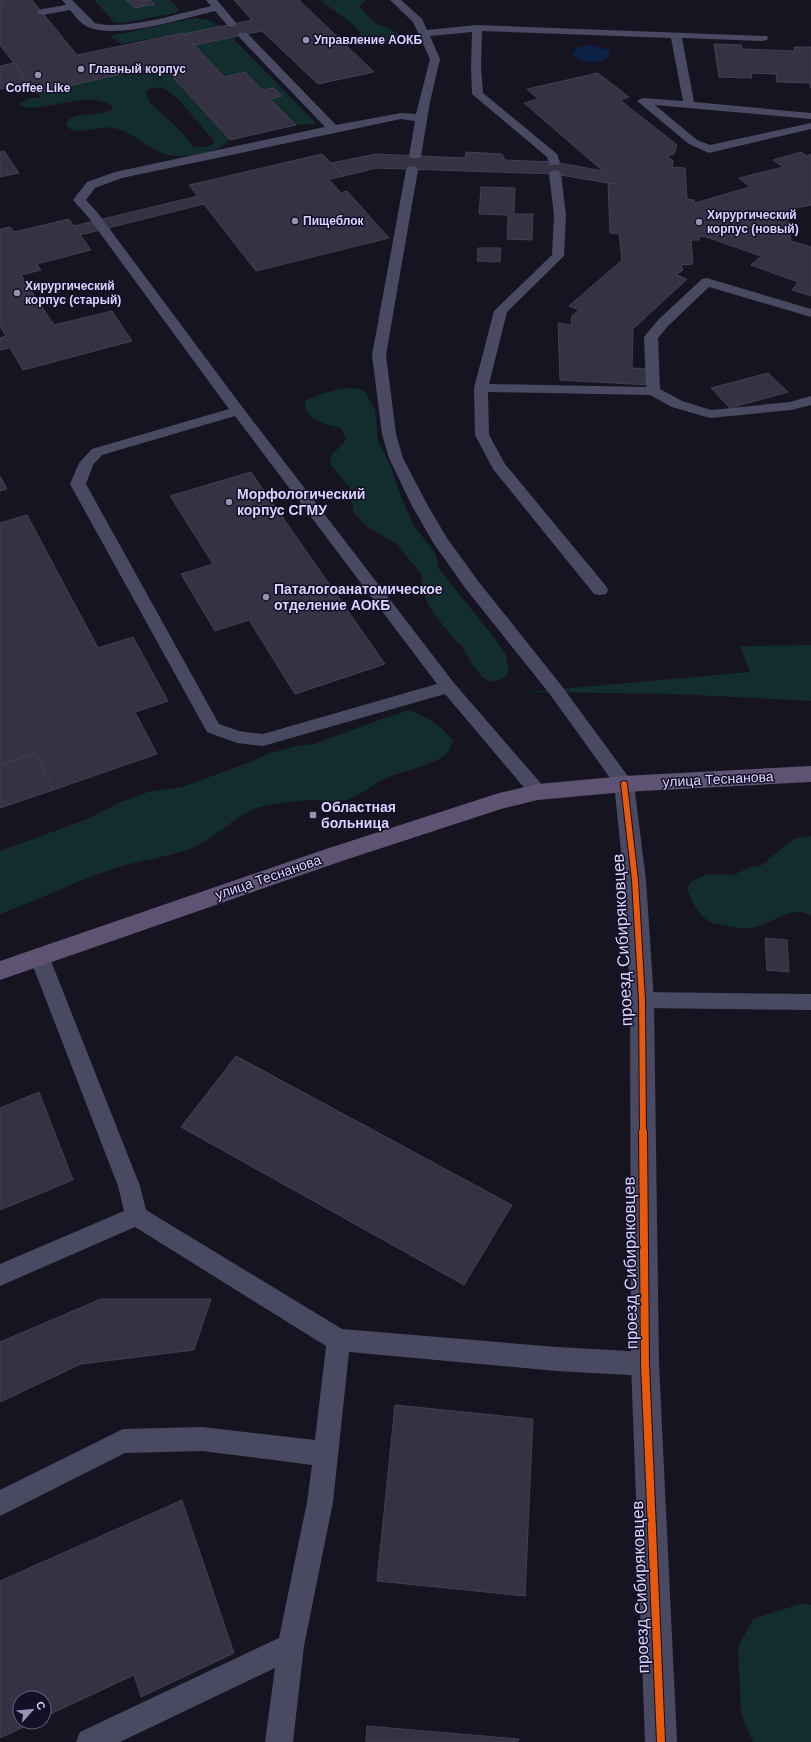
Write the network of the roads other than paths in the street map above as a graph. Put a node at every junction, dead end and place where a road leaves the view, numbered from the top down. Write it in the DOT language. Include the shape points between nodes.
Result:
graph roads {
  1 [pos="395,0"];
  2 [pos="70,4"];
  3 [pos="214,4"];
  4 [pos="42,12"];
  5 [pos="232,24"];
  6 [pos="477,28"];
  7 [pos="424,34"];
  8 [pos="243,35"];
  9 [pos="676,35"];
  10 [pos="762,38"];
  11 [pos="689,105"];
  12 [pos="811,116"];
  13 [pos="421,118"];
  14 [pos="811,126"];
  15 [pos="333,129"];
  16 [pos="811,313"];
  17 [pos="481,388"];
  18 [pos="653,391"];
  19 [pos="811,400"];
  20 [pos="238,411"];
  21 [pos="600,590"];
  22 [pos="448,687"];
  23 [pos="811,774"];
  24 [pos="624,784"];
  25 [pos="538,792"];
  26 [pos="39,956"];
  27 [pos="0,970"];
  28 [pos="642,1000"];
  29 [pos="811,1002"];
  30 [pos="136,1216"];
  31 [pos="0,1275"];
  32 [pos="339,1340"];
  33 [pos="646,1364"];
  34 [pos="326,1454"];
  35 [pos="0,1503"];
  36 [pos="291,1646"];
  37 [pos="90,1742"];
  38 [pos="279,1742"];
  39 [pos="661,1742"];
  1 -- 7 [label="lane" via="418,21"];
  2 -- 3 [label="lane" via="90,24 102,28 119,28"];
  2 -- 4 [label="lane"];
  3 -- 5 [label="lane"];
  6 -- 7 [label="lane"];
  6 -- 9 [label="lane"];
  6 -- 17 [label="lane" via="478,94 553,156 560,215 558,256 502,311"];
  7 -- 13 [label="lane" via="435,59"];
  8 -- 15 [label="lane"];
  9 -- 10 [label="lane"];
  9 -- 11 [label="lane"];
  11 -- 12 [label="lane"];
  11 -- 14 [label="lane" via="643,101 693,142 709,149"];
  13 -- 15 [label="lane" via="401,116"];
  13 -- 24 [label="lane" via="380,355 389,434 396,458 440,540 472,585 556,689"];
  15 -- 20 [label="lane" via="119,175 91,185 79,200"];
  16 -- 18 [label="lane" via="707,282 651,337"];
  17 -- 18 [label="lane"];
  17 -- 21 [label="lane" via="482,434 498,466"];
  18 -- 19 [label="lane" via="677,404 710,414 791,406"];
  20 -- 22 [label="lane"];
  20 -- 22 [label="lane" via="97,452 86,463 78,484 213,728 237,737 264,740"];
  22 -- 25 [label="lane" via="474,714"];
  23 -- 24 [label="main road, улица Теснанова"];
  24 -- 25 [label="main road, улица Теснанова"];
  24 -- 28 [label="street, проезд Сибиряковцев"];
  25 -- 26 [label="main road, улица Теснанова" via="499,801 331,856"];
  26 -- 27 [label="main road, улица Теснанова"];
  26 -- 30 [label="lane" via="128,1186"];
  28 -- 29 [label="lane"];
  28 -- 33 [label="street, проезд Сибиряковцев"];
  30 -- 31 [label="lane"];
  30 -- 32 [label="lane"];
  32 -- 33 [label="lane"];
  32 -- 34 [label="lane"];
  33 -- 39 [label="street, проезд Сибиряковцев"];
  34 -- 35 [label="lane" via="202,1438 123,1441"];
  34 -- 36 [label="lane" via="320,1502"];
  36 -- 37 [label="lane"];
  36 -- 38 [label="lane"];
}
